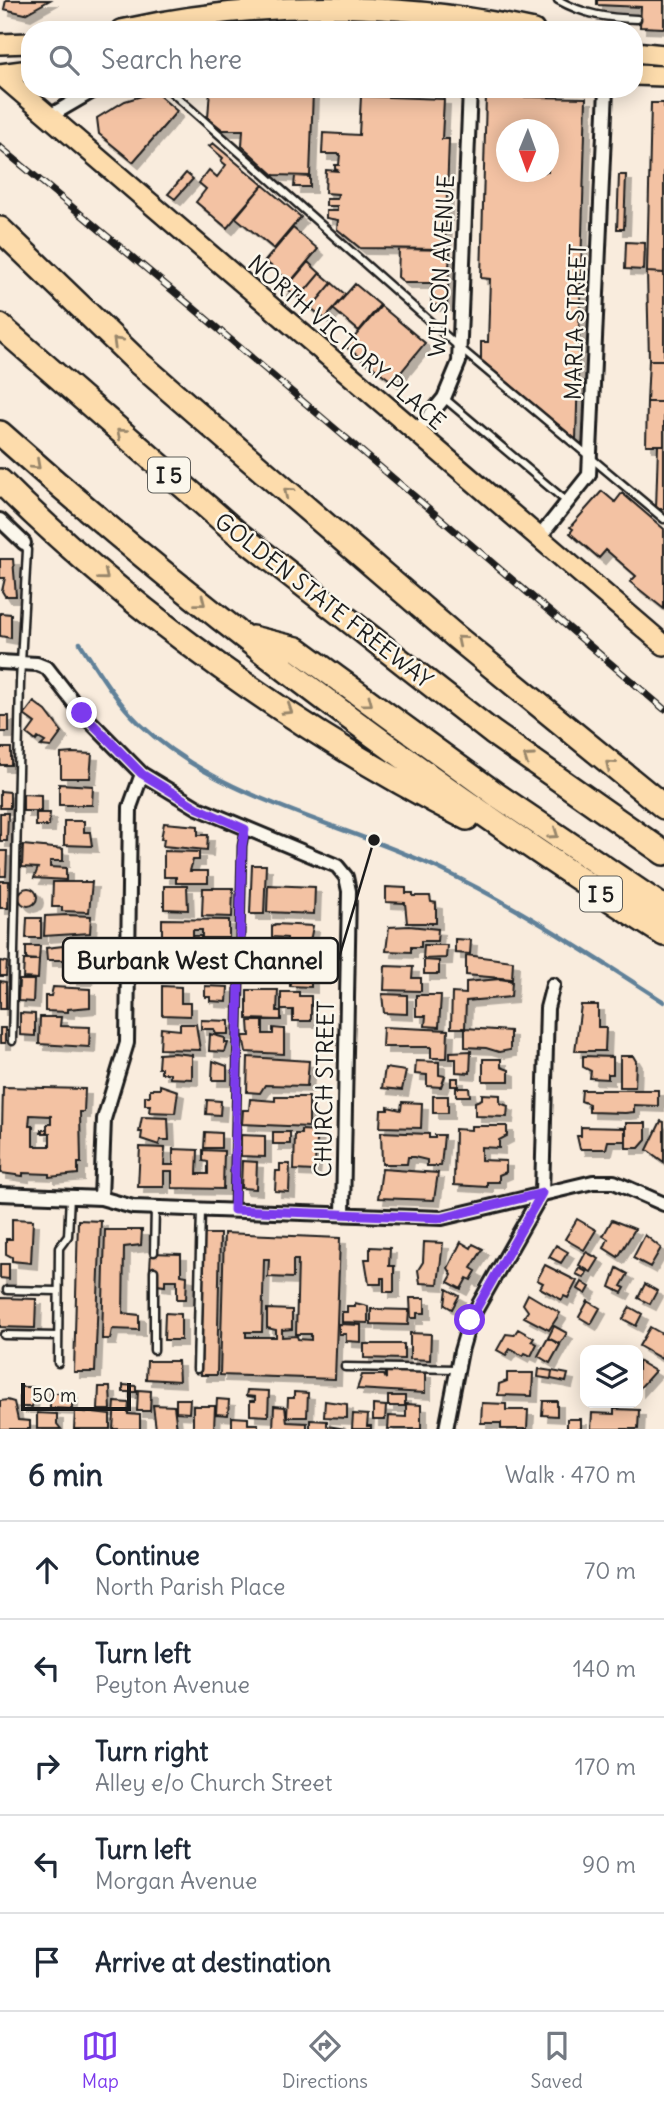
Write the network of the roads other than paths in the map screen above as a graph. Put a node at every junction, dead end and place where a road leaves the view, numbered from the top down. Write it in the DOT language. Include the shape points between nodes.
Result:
graph roads {
  1 [pos="558,0"];
  2 [pos="637,19"];
  3 [pos="162,21"];
  4 [pos="486,21"];
  5 [pos="21,43"];
  6 [pos="0,44"];
  7 [pos="643,53"];
  8 [pos="664,55"];
  9 [pos="21,71"];
  10 [pos="0,74"];
  11 [pos="643,75"];
  12 [pos="664,76"];
  13 [pos="21,92"];
  14 [pos="27,98"];
  15 [pos="81,98"];
  16 [pos="178,98"];
  17 [pos="470,98"];
  18 [pos="606,98"];
  19 [pos="48,117"];
  20 [pos="0,229"];
  21 [pos="0,326"];
  22 [pos="461,349"];
  23 [pos="444,398"];
  24 [pos="416,432"];
  25 [pos="0,433"];
  26 [pos="591,460"];
  27 [pos="0,481"];
  28 [pos="567,502"];
  29 [pos="664,519"];
  30 [pos="0,520"];
  31 [pos="538,538"];
  32 [pos="24,543"];
  33 [pos="246,637"];
  34 [pos="664,645"];
  35 [pos="0,662"];
  36 [pos="22,663"];
  37 [pos="142,774"];
  38 [pos="664,807"];
  39 [pos="245,829"];
  40 [pos="664,853"];
  41 [pos="538,854"];
  42 [pos="664,908"];
  43 [pos="664,934"];
  44 [pos="553,985"];
  45 [pos="12,1041"];
  46 [pos="542,1193"];
  47 [pos="0,1194"];
  48 [pos="70,1196"];
  49 [pos="102,1198"];
  50 [pos="664,1204"];
  51 [pos="155,1207"];
  52 [pos="201,1210"];
  53 [pos="234,1210"];
  54 [pos="343,1214"];
  55 [pos="153,1252"];
  56 [pos="154,1272"];
  57 [pos="7,1290"];
  58 [pos="58,1291"];
  59 [pos="4,1335"];
  60 [pos="58,1336"];
  61 [pos="154,1350"];
  62 [pos="58,1363"];
  63 [pos="345,1367"];
  64 [pos="197,1369"];
  65 [pos="457,1369"];
  66 [pos="446,1429"];
  1 -- 2 [label="lane" via="580,12"];
  3 -- 4 [label="main road" via="328,5 421,9"];
  5 -- 6 [label="main road"];
  7 -- 8 [label="main road"];
  9 -- 10 [label="main road"];
  10 -- 13 [label="main road, NORTH VICTORY PLACE"];
  11 -- 12 [label="main road"];
  14 -- 19 [label="main road, NORTH VICTORY PLACE"];
  15 -- 19 [label="street"];
  16 -- 22 [label="lane"];
  17 -- 22 [label="street, WILSON AVENUE"];
  18 -- 26 [label="street, MARIA STREET"];
  19 -- 24 [label="main road, NORTH VICTORY PLACE"];
  38 -- 20 [label="highway, one-way" via="251,461 139,363"];
  40 -- 21 [label="highway, GOLDEN STATE FREEWAY / I 5, one-way" via="493,733 236,533"];
  22 -- 23 [label="street, WILSON AVENUE"];
  22 -- 26 [label="lane"];
  23 -- 24 [label="street, WILSON AVENUE"];
  23 -- 28 [label="lane"];
  24 -- 31 [label="main road, NORTH VICTORY PLACE"];
  25 -- 33 [label="highway, I 5, one-way" via="102,524"];
  26 -- 28 [label="street, MARIA STREET" via="589,475"];
  26 -- 29 [label="lane"];
  27 -- 41 [label="highway, one-way" via="93,567 210,660 398,783"];
  28 -- 31 [label="street, MARIA STREET"];
  30 -- 32 [label="street"];
  31 -- 34 [label="main road, NORTH VICTORY PLACE"];
  32 -- 36 [label="lane"];
  33 -- 41 [label="highway, I 5"];
  33 -- 42 [label="highway, one-way" via="297,649 497,795"];
  35 -- 36 [label="street, CHURCH STREET"];
  36 -- 37 [label="street, CHURCH STREET" via="47,668 82,713"];
  36 -- 45 [label="lane"];
  37 -- 39 [label="street, CHURCH STREET" via="198,808"];
  37 -- 49 [label="street" via="130,807 127,1043 104,1119"];
  39 -- 53 [label="lane"];
  39 -- 54 [label="street, CHURCH STREET" via="343,872 349,891"];
  41 -- 43 [label="highway, I 5"];
  44 -- 46 [label="street" via="547,1008"];
  46 -- 50 [label="street" via="614,1182"];
  46 -- 54 [label="street" via="456,1216"];
  46 -- 65 [label="street" via="470,1320"];
  47 -- 48 [label="street"];
  48 -- 49 [label="street"];
  48 -- 58 [label="lane" via="68,1236 59,1248"];
  49 -- 51 [label="street" via="133,1207"];
  51 -- 52 [label="street"];
  51 -- 55 [label="lane"];
  52 -- 53 [label="street"];
  52 -- 64 [label="lane"];
  53 -- 54 [label="street"];
  56 -- 61 [label="lane"];
  57 -- 58 [label="lane"];
  58 -- 60 [label="lane"];
  59 -- 60 [label="lane"];
  60 -- 62 [label="lane"];
  63 -- 65 [label="lane"];
  65 -- 66 [label="street"];
}
